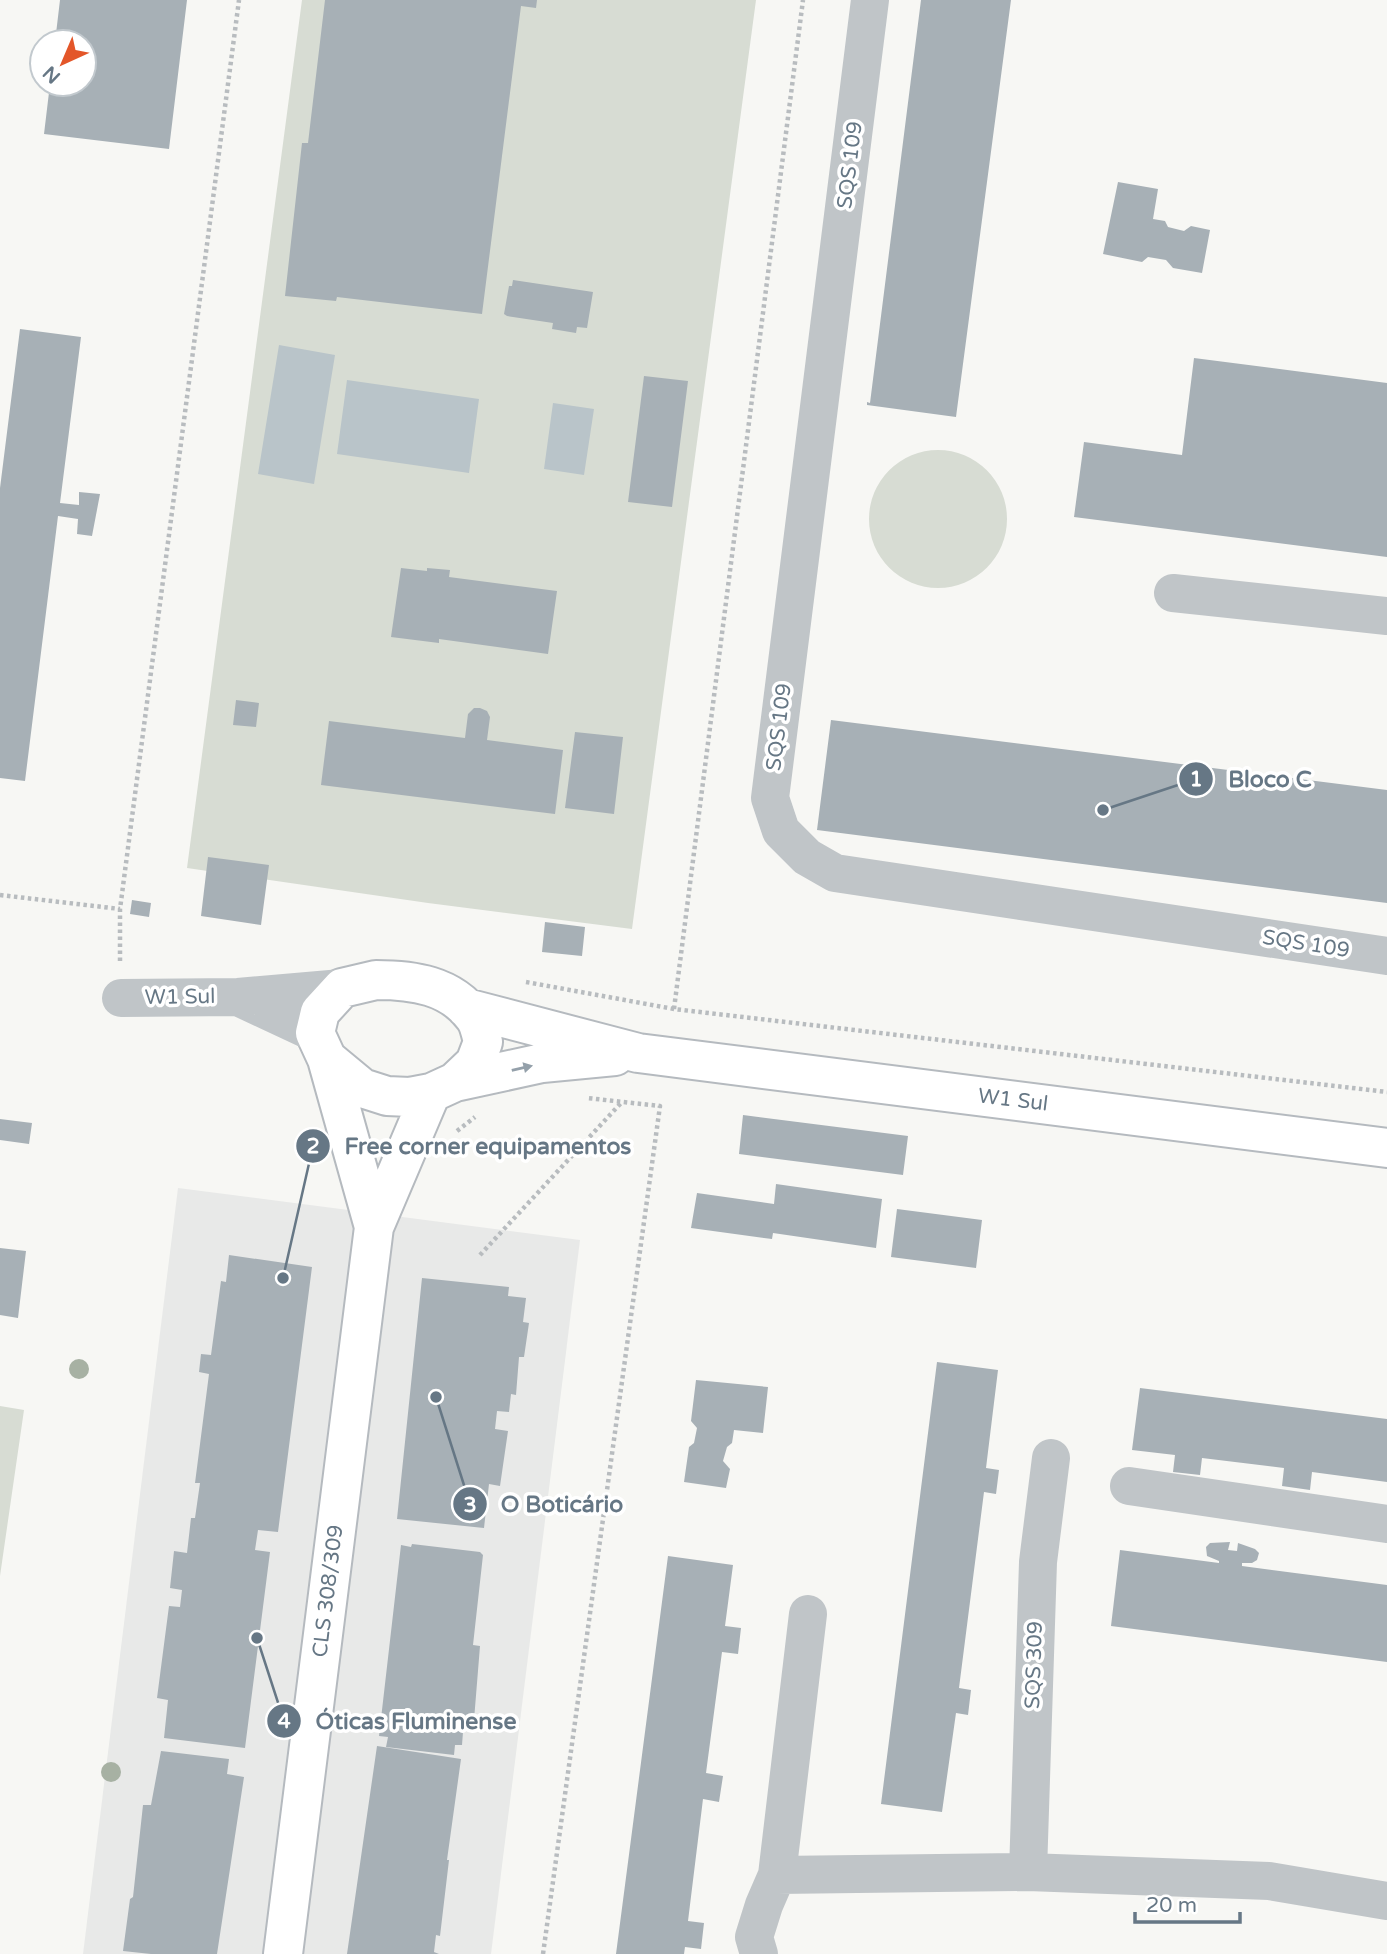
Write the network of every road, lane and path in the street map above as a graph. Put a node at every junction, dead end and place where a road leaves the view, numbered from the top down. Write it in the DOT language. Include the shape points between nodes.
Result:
graph roads {
  1 [pos="239,0"];
  2 [pos="803,0"];
  3 [pos="870,0"];
  4 [pos="1173,593"];
  5 [pos="1387,616"];
  6 [pos="0,895"];
  7 [pos="120,909"];
  8 [pos="1387,956"];
  9 [pos="519,981"];
  10 [pos="341,988"];
  11 [pos="238,997"];
  12 [pos="121,998"];
  13 [pos="466,1007"];
  14 [pos="674,1009"];
  15 [pos="321,1046"];
  16 [pos="638,1053"];
  17 [pos="443,1088"];
  18 [pos="1387,1092"];
  19 [pos="583,1097"];
  20 [pos="621,1103"];
  21 [pos="480,1113"];
  22 [pos="447,1139"];
  23 [pos="1387,1148"];
  24 [pos="374,1227"];
  25 [pos="480,1255"];
  26 [pos="1051,1458"];
  27 [pos="1129,1486"];
  28 [pos="1387,1524"];
  29 [pos="808,1614"];
  30 [pos="1028,1872"];
  31 [pos="777,1875"];
  32 [pos="1387,1901"];
  33 [pos="283,1954"];
  34 [pos="543,1954"];
  35 [pos="759,1954"];
  1 -- 7 [label="path"];
  2 -- 14 [label="path"];
  3 -- 8 [label="street, SQS 109" via="770,798 781,831 807,857 835,873"];
  4 -- 5 [label="street"];
  6 -- 7 [label="path"];
  7 -- 12 [label="path"];
  9 -- 14 [label="path"];
  10 -- 11 [label="street, W1 Sul"];
  10 -- 13 [label="street" via="402,980 433,986"];
  10 -- 15 [label="street" via="320,1012"];
  11 -- 12 [label="street, W1 Sul"];
  11 -- 15 [label="street, W1 Sul"];
  13 -- 16 [label="street, W1 Sul"];
  13 -- 17 [label="street" via="476,1018 484,1042 475,1063"];
  14 -- 18 [label="path"];
  15 -- 17 [label="street" via="362,1087 374,1092 410,1097"];
  15 -- 24 [label="street, CLS 308/309"];
  17 -- 16 [label="street, W1 Sul, one-way" via="542,1063"];
  16 -- 23 [label="street, W1 Sul"];
  17 -- 24 [label="street, CLS 308/309"];
  19 -- 20 [label="path"];
  20 -- 25 [label="path"];
  20 -- 34 [label="path" via="660,1105"];
  21 -- 22 [label="path"];
  24 -- 33 [label="street, CLS 308/309"];
  26 -- 30 [label="street, SQS 309" via="1038,1562"];
  27 -- 28 [label="street"];
  29 -- 31 [label="street"];
  30 -- 31 [label="street"];
  30 -- 32 [label="street" via="1269,1881"];
  31 -- 35 [label="street" via="754,1937"];
}
